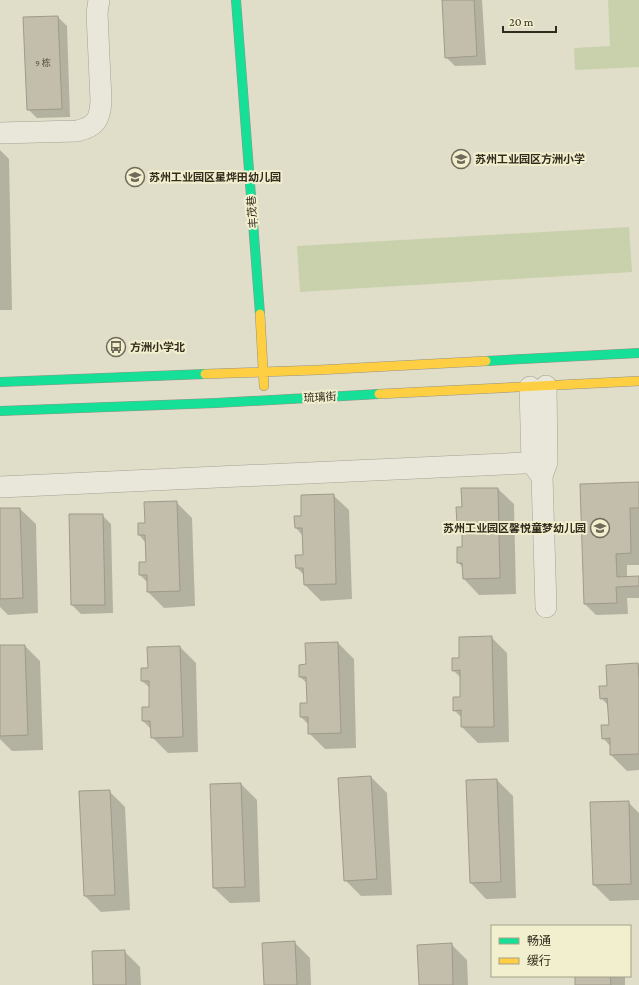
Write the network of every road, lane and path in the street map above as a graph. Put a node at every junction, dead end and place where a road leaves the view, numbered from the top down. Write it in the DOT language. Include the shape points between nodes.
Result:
graph roads {
  1 [pos="99,0"];
  2 [pos="236,0"];
  3 [pos="0,133"];
  4 [pos="639,353"];
  5 [pos="263,371"];
  6 [pos="639,381"];
  7 [pos="0,382"];
  8 [pos="538,386"];
  9 [pos="265,400"];
  10 [pos="0,411"];
  11 [pos="540,467"];
  12 [pos="0,487"];
  13 [pos="546,607"];
  1 -- 3 [label="street" via="97,13 101,101 97,120 85,130"];
  2 -- 5 [label="main road, 丰茂巷"];
  4 -- 5 [label="main road"];
  5 -- 7 [label="main road"];
  5 -- 9 [label="main road, 丰茂巷"];
  6 -- 8 [label="main road, 琉璃街"];
  8 -- 9 [label="main road, 琉璃街"];
  8 -- 11 [label="street"];
  9 -- 10 [label="main road, 琉璃街"];
  11 -- 12 [label="street"];
  11 -- 13 [label="street"];
}
